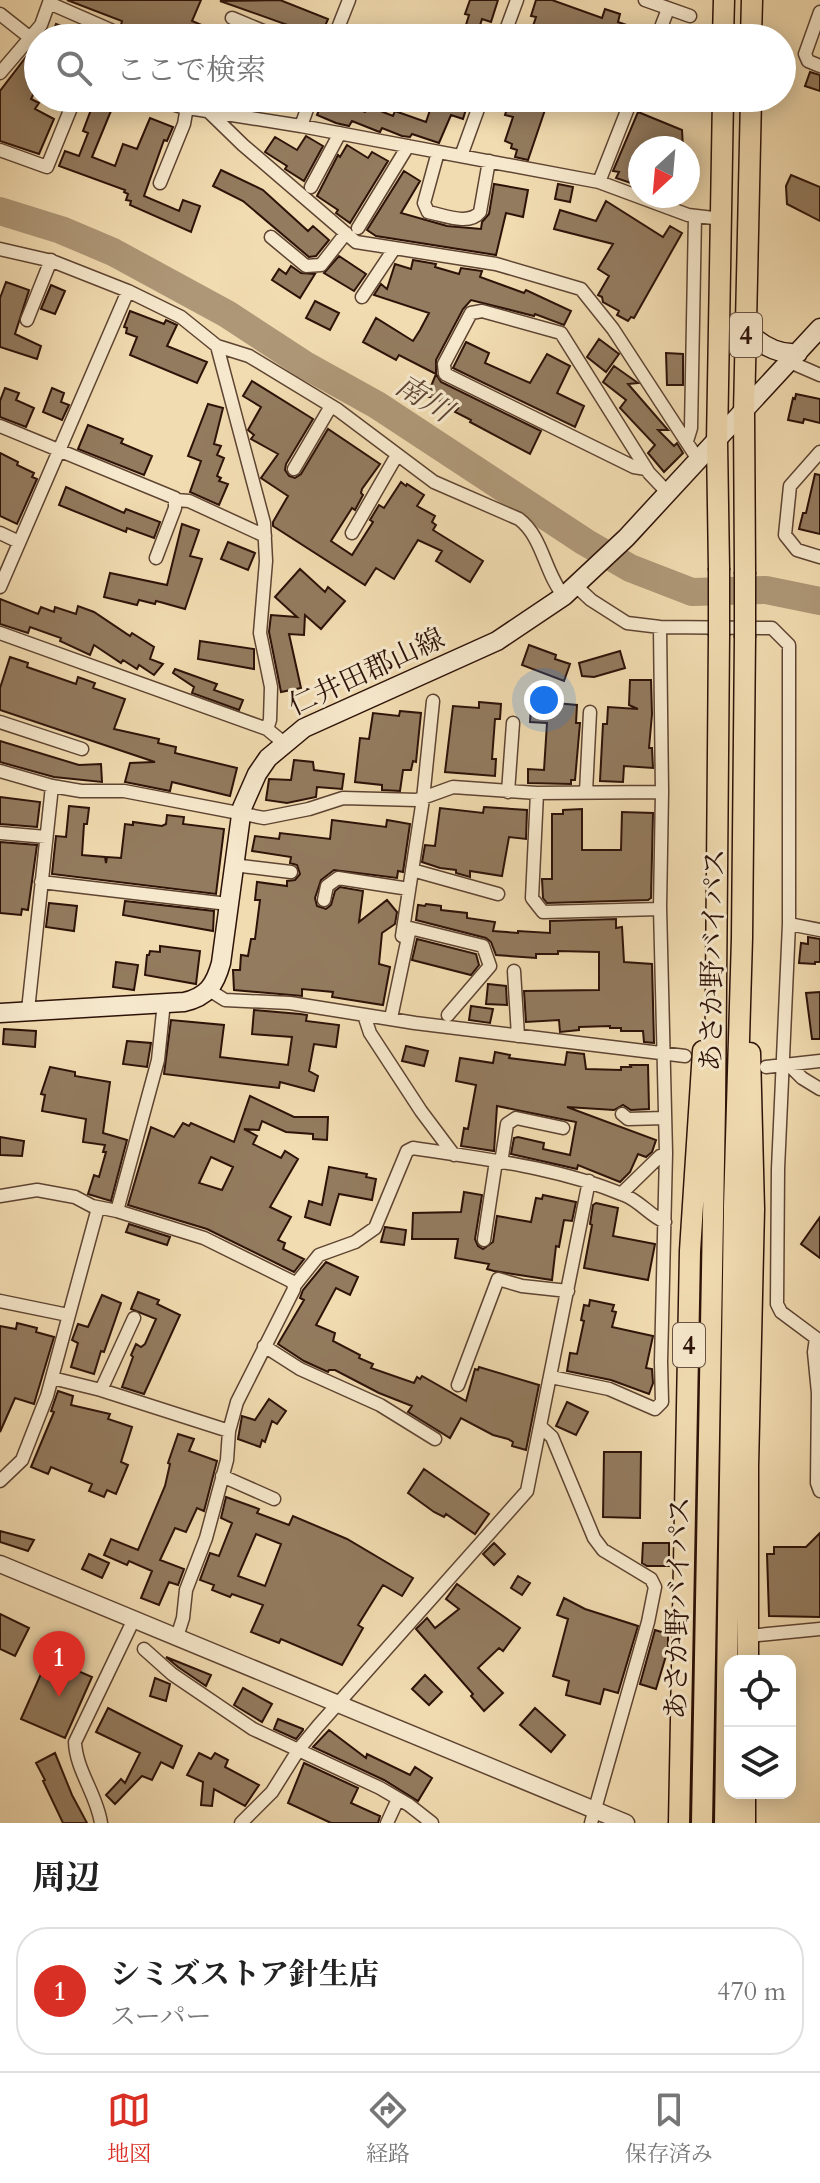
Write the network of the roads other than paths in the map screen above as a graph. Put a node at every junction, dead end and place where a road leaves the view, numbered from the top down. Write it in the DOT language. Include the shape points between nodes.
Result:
graph roads {
  1 [pos="349,0"];
  2 [pos="517,0"];
  3 [pos="645,0"];
  4 [pos="724,0"];
  5 [pos="752,0"];
  6 [pos="50,1"];
  7 [pos="668,9"];
  8 [pos="820,12"];
  9 [pos="0,14"];
  10 [pos="690,16"];
  11 [pos="232,18"];
  12 [pos="41,24"];
  13 [pos="99,24"];
  14 [pos="246,24"];
  15 [pos="340,24"];
  16 [pos="508,24"];
  17 [pos="662,24"];
  18 [pos="723,24"];
  19 [pos="751,24"];
  20 [pos="24,33"];
  21 [pos="24,50"];
  22 [pos="820,66"];
  23 [pos="1,71"];
  24 [pos="69,112"];
  25 [pos="186,112"];
  26 [pos="209,112"];
  27 [pos="214,112"];
  28 [pos="306,112"];
  29 [pos="477,112"];
  30 [pos="626,112"];
  31 [pos="723,112"];
  32 [pos="751,112"];
  33 [pos="301,126"];
  34 [pos="340,133"];
  35 [pos="408,146"];
  36 [pos="0,150"];
  37 [pos="438,152"];
  38 [pos="461,156"];
  39 [pos="489,161"];
  40 [pos="599,182"];
  41 [pos="160,183"];
  42 [pos="311,187"];
  43 [pos="695,216"];
  44 [pos="722,219"];
  45 [pos="352,230"];
  46 [pos="271,237"];
  47 [pos="0,249"];
  48 [pos="394,249"];
  49 [pos="51,260"];
  50 [pos="128,291"];
  51 [pos="362,297"];
  52 [pos="27,320"];
  53 [pos="820,328"];
  54 [pos="747,331"];
  55 [pos="217,346"];
  56 [pos="794,358"];
  57 [pos="820,375"];
  58 [pos="331,406"];
  59 [pos="744,413"];
  60 [pos="0,426"];
  61 [pos="687,441"];
  62 [pos="717,442"];
  63 [pos="61,450"];
  64 [pos="820,452"];
  65 [pos="397,455"];
  66 [pos="699,461"];
  67 [pos="294,469"];
  68 [pos="646,469"];
  69 [pos="668,493"];
  70 [pos="176,500"];
  71 [pos="0,533"];
  72 [pos="352,533"];
  73 [pos="265,536"];
  74 [pos="19,542"];
  75 [pos="820,557"];
  76 [pos="156,558"];
  77 [pos="577,586"];
  78 [pos="0,587"];
  79 [pos="660,627"];
  80 [pos="0,633"];
  81 [pos="433,701"];
  82 [pos="590,712"];
  83 [pos="0,722"];
  84 [pos="513,723"];
  85 [pos="267,729"];
  86 [pos="284,743"];
  87 [pos="82,749"];
  88 [pos="0,771"];
  89 [pos="52,786"];
  90 [pos="508,792"];
  91 [pos="586,792"];
  92 [pos="662,792"];
  93 [pos="537,793"];
  94 [pos="423,799"];
  95 [pos="242,812"];
  96 [pos="0,833"];
  97 [pos="46,837"];
  98 [pos="233,865"];
  99 [pos="716,868"];
  100 [pos="412,870"];
  101 [pos="291,872"];
  102 [pos="41,882"];
  103 [pos="409,889"];
  104 [pos="498,894"];
  105 [pos="324,900"];
  106 [pos="228,904"];
  107 [pos="660,909"];
  108 [pos="789,924"];
  109 [pos="820,930"];
  110 [pos="742,938"];
  111 [pos="406,944"];
  112 [pos="514,971"];
  113 [pos="209,990"];
  114 [pos="164,1002"];
  115 [pos="28,1010"];
  116 [pos="0,1013"];
  117 [pos="364,1015"];
  118 [pos="448,1015"];
  119 [pos="391,1018"];
  120 [pos="518,1036"];
  121 [pos="664,1055"];
  122 [pos="685,1056"];
  123 [pos="820,1061"];
  124 [pos="786,1066"];
  125 [pos="766,1067"];
  126 [pos="820,1089"];
  127 [pos="622,1114"];
  128 [pos="665,1118"];
  129 [pos="563,1128"];
  130 [pos="666,1153"];
  131 [pos="454,1155"];
  132 [pos="498,1162"];
  133 [pos="589,1181"];
  134 [pos="621,1194"];
  135 [pos="0,1196"];
  136 [pos="98,1208"];
  137 [pos="117,1211"];
  138 [pos="665,1222"];
  139 [pos="484,1240"];
  140 [pos="295,1285"];
  141 [pos="568,1291"];
  142 [pos="0,1301"];
  143 [pos="68,1315"];
  144 [pos="134,1318"];
  145 [pos="818,1340"];
  146 [pos="264,1346"];
  147 [pos="551,1377"];
  148 [pos="52,1378"];
  149 [pos="458,1385"];
  150 [pos="101,1390"];
  151 [pos="541,1427"];
  152 [pos="229,1431"];
  153 [pos="435,1439"];
  154 [pos="222,1476"];
  155 [pos="0,1481"];
  156 [pos="820,1491"];
  157 [pos="274,1499"];
  158 [pos="0,1564"];
  159 [pos="134,1619"];
  160 [pos="820,1629"];
  161 [pos="748,1636"];
  162 [pos="177,1637"];
  163 [pos="144,1649"];
  164 [pos="738,1655"];
  165 [pos="739,1655"];
  166 [pos="337,1704"];
  167 [pos="733,1727"];
  168 [pos="299,1749"];
  169 [pos="398,1799"];
  170 [pos="745,1799"];
  171 [pos="593,1816"];
  172 [pos="101,1823"];
  173 [pos="241,1823"];
  174 [pos="387,1823"];
  175 [pos="432,1823"];
  176 [pos="626,1823"];
  177 [pos="679,1823"];
  178 [pos="702,1823"];
  179 [pos="725,1823"];
  180 [pos="745,1823"];
  1 -- 15 [label="street"];
  2 -- 16 [label="street"];
  3 -- 7 [label="street"];
  4 -- 18 [label="highway"];
  5 -- 19 [label="highway"];
  6 -- 12 [label="street"];
  6 -- 13 [label="street"];
  7 -- 10 [label="street"];
  7 -- 17 [label="street"];
  8 -- 22 [label="street" via="805,54"];
  9 -- 20 [label="street"];
  11 -- 14 [label="street"];
  21 -- 23 [label="street"];
  24 -- 36 [label="street" via="47,167"];
  25 -- 41 [label="street"];
  26 -- 45 [label="street"];
  27 -- 33 [label="street"];
  28 -- 33 [label="street"];
  29 -- 38 [label="street"];
  30 -- 40 [label="street"];
  31 -- 44 [label="highway, あさか野バイパス / 4"];
  32 -- 54 [label="highway, あさか野バイパス / 4"];
  33 -- 34 [label="street"];
  34 -- 35 [label="street"];
  34 -- 42 [label="street"];
  35 -- 37 [label="street"];
  35 -- 45 [label="street"];
  37 -- 38 [label="street"];
  37 -- 39 [label="street" via="424,203 428,212 468,220 480,212"];
  38 -- 39 [label="street"];
  39 -- 40 [label="street"];
  40 -- 43 [label="street"];
  43 -- 44 [label="street"];
  43 -- 61 [label="street"];
  44 -- 62 [label="highway, あさか野バイパス / 4"];
  45 -- 46 [label="street" via="321,265 306,266"];
  45 -- 48 [label="street" via="356,242"];
  47 -- 49 [label="street"];
  48 -- 51 [label="street"];
  48 -- 61 [label="street" via="496,264 581,289"];
  49 -- 50 [label="street"];
  49 -- 52 [label="street"];
  50 -- 55 [label="street" via="190,323"];
  50 -- 63 [label="street"];
  53 -- 56 [label="main road, 仁井田郡山線"];
  54 -- 56 [label="main road" via="764,346"];
  54 -- 59 [label="highway, あさか野バイパス / 4"];
  55 -- 58 [label="street" via="249,356"];
  55 -- 73 [label="street"];
  56 -- 57 [label="street"];
  56 -- 59 [label="main road, 仁井田郡山線"];
  58 -- 65 [label="street"];
  58 -- 67 [label="street"];
  59 -- 62 [label="main road, 仁井田郡山線"];
  59 -- 110 [label="highway, あさか野バイパス / 4, bridge"];
  60 -- 63 [label="street"];
  61 -- 66 [label="street"];
  62 -- 66 [label="main road, 仁井田郡山線"];
  62 -- 99 [label="highway, あさか野バイパス / 4, bridge"];
  63 -- 70 [label="street"];
  63 -- 74 [label="street"];
  64 -- 75 [label="street" via="790,486 785,535 797,550"];
  65 -- 72 [label="street"];
  65 -- 77 [label="street" via="434,482 526,524 554,584"];
  66 -- 69 [label="main road, 仁井田郡山線"];
  68 -- 68 [label="street" via="561,333 482,311 471,313 444,364 445,374"];
  68 -- 69 [label="street"];
  69 -- 77 [label="main road, 仁井田郡山線"];
  70 -- 73 [label="street"];
  70 -- 76 [label="street"];
  71 -- 74 [label="street"];
  73 -- 85 [label="street" via="260,633 271,687"];
  74 -- 78 [label="street"];
  77 -- 79 [label="street" via="627,623"];
  77 -- 86 [label="main road, 仁井田郡山線" via="497,641 319,721"];
  79 -- 92 [label="street"];
  79 -- 108 [label="street" via="772,628 789,645"];
  80 -- 85 [label="street"];
  81 -- 94 [label="street"];
  82 -- 91 [label="street"];
  83 -- 87 [label="street"];
  84 -- 90 [label="street"];
  85 -- 86 [label="street"];
  86 -- 95 [label="main road, 仁井田郡山線" via="257,774"];
  88 -- 89 [label="street"];
  89 -- 95 [label="street" via="124,791"];
  89 -- 97 [label="street"];
  90 -- 93 [label="street"];
  90 -- 94 [label="street" via="453,787"];
  91 -- 92 [label="street"];
  91 -- 93 [label="street"];
  92 -- 107 [label="street"];
  93 -- 107 [label="street" via="532,898 543,912"];
  94 -- 95 [label="street" via="349,797 271,817"];
  94 -- 100 [label="street"];
  95 -- 98 [label="main road, 仁井田郡山線"];
  96 -- 97 [label="street"];
  97 -- 102 [label="street"];
  98 -- 101 [label="street"];
  98 -- 106 [label="main road, 仁井田郡山線"];
  99 -- 177 [label="highway, 4" via="690,1251"];
  99 -- 178 [label="highway, あさか野バイパス / 4"];
  100 -- 103 [label="street"];
  100 -- 104 [label="street"];
  102 -- 106 [label="street"];
  102 -- 115 [label="street"];
  103 -- 105 [label="street" via="338,878 327,886"];
  103 -- 111 [label="street" via="401,939"];
  106 -- 113 [label="main road, 仁井田郡山線" via="221,963"];
  107 -- 121 [label="street"];
  108 -- 109 [label="street"];
  108 -- 124 [label="street"];
  110 -- 161 [label="highway, 4" via="754,1209"];
  110 -- 164 [label="highway, あさか野バイパス / 4" via="734,1207"];
  111 -- 118 [label="street" via="410,928 483,946 490,966"];
  111 -- 119 [label="street"];
  112 -- 120 [label="street"];
  113 -- 114 [label="main road" via="194,1000"];
  113 -- 117 [label="street" via="225,1000"];
  114 -- 115 [label="main road"];
  114 -- 137 [label="street" via="158,1060"];
  115 -- 116 [label="main road"];
  117 -- 119 [label="street"];
  117 -- 131 [label="street" via="370,1033"];
  119 -- 120 [label="street"];
  120 -- 121 [label="street"];
  121 -- 122 [label="street"];
  121 -- 128 [label="street"];
  123 -- 124 [label="street"];
  124 -- 125 [label="street"];
  124 -- 126 [label="street"];
  124 -- 145 [label="street" via="778,1169 777,1304"];
  127 -- 128 [label="street" via="628,1119"];
  128 -- 130 [label="street"];
  129 -- 132 [label="street" via="516,1118 507,1124"];
  130 -- 134 [label="street"];
  130 -- 138 [label="street"];
  131 -- 132 [label="street"];
  131 -- 140 [label="street" via="407,1151 375,1228 319,1255"];
  132 -- 133 [label="street"];
  132 -- 139 [label="street"];
  133 -- 134 [label="street"];
  133 -- 141 [label="street"];
  134 -- 138 [label="street"];
  135 -- 136 [label="street" via="51,1191"];
  136 -- 137 [label="street"];
  136 -- 143 [label="street"];
  137 -- 140 [label="street" via="204,1238"];
  138 -- 147 [label="street" via="662,1402 655,1409 615,1390"];
  140 -- 146 [label="street"];
  141 -- 147 [label="street"];
  141 -- 149 [label="street" via="498,1279"];
  142 -- 143 [label="street"];
  143 -- 148 [label="street"];
  144 -- 150 [label="street"];
  145 -- 156 [label="street" via="814,1352"];
  146 -- 152 [label="street" via="238,1397"];
  146 -- 153 [label="street"];
  147 -- 151 [label="street"];
  148 -- 150 [label="street"];
  148 -- 155 [label="street" via="22,1460"];
  150 -- 152 [label="street"];
  151 -- 166 [label="street" via="523,1498"];
  151 -- 171 [label="street" via="552,1437 594,1538 655,1587"];
  152 -- 154 [label="street"];
  154 -- 157 [label="street"];
  154 -- 162 [label="street"];
  158 -- 159 [label="street"];
  159 -- 162 [label="street"];
  159 -- 172 [label="street" via="75,1742"];
  160 -- 161 [label="street"];
  161 -- 165 [label="highway, 4"];
  162 -- 166 [label="street"];
  163 -- 168 [label="street" via="216,1706"];
  166 -- 168 [label="street"];
  166 -- 171 [label="street"];
  167 -- 179 [label="highway, あさか野バイパス / 4"];
  168 -- 169 [label="street"];
  168 -- 173 [label="street" via="272,1792"];
  169 -- 174 [label="street"];
  169 -- 175 [label="street"];
  170 -- 180 [label="highway"];
  171 -- 176 [label="street"];
}
